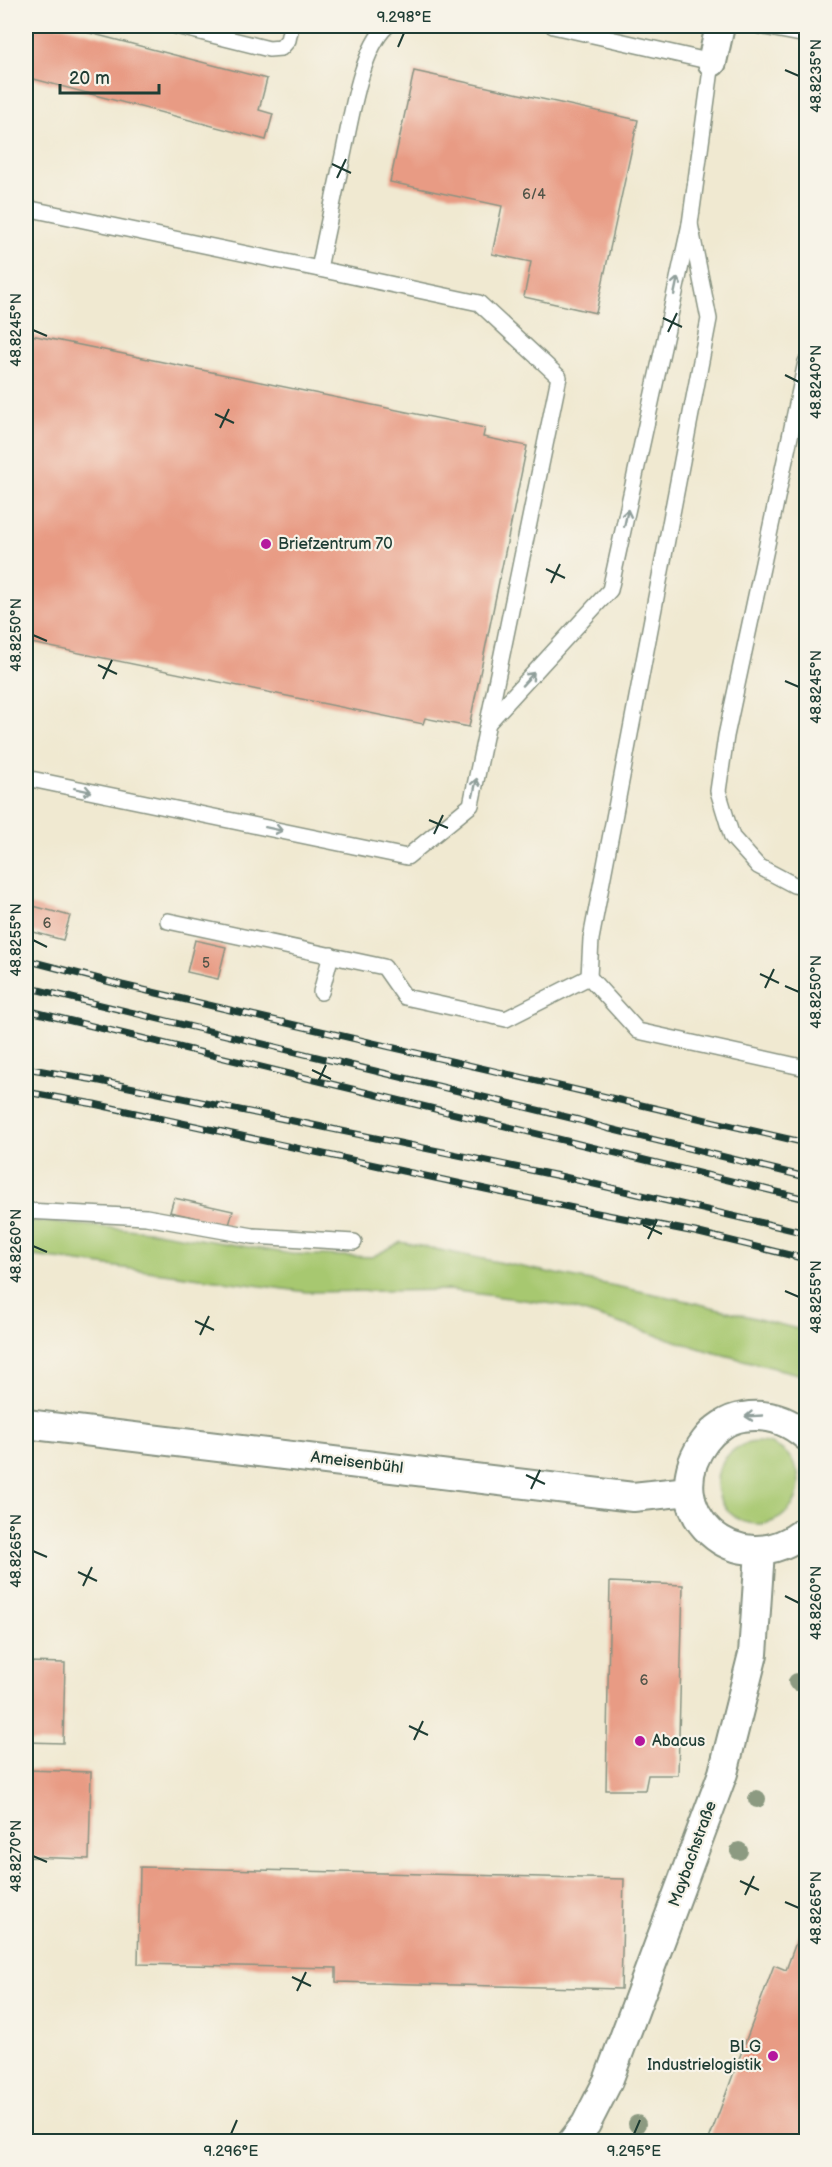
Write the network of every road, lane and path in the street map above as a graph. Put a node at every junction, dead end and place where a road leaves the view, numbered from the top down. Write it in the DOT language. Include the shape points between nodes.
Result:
graph roads {
  1 [pos="176,26"];
  2 [pos="291,26"];
  3 [pos="387,26"];
  4 [pos="553,26"];
  5 [pos="720,26"];
  6 [pos="759,26"];
  7 [pos="807,35"];
  8 [pos="712,62"];
  9 [pos="26,208"];
  10 [pos="690,224"];
  11 [pos="318,269"];
  12 [pos="807,362"];
  13 [pos="489,722"];
  14 [pos="26,778"];
  15 [pos="807,887"];
  16 [pos="168,921"];
  17 [pos="331,955"];
  18 [pos="589,977"];
  19 [pos="321,992"];
  20 [pos="807,1068"];
  21 [pos="26,1211"];
  22 [pos="354,1242"];
  23 [pos="26,1424"];
  24 [pos="807,1436"];
  25 [pos="689,1491"];
  26 [pos="807,1530"];
  27 [pos="760,1551"];
  28 [pos="572,2142"];
  1 -- 2 [label="lane" via="269,49 281,48 288,40"];
  3 -- 11 [label="lane" via="371,49 358,90"];
  4 -- 8 [label="lane"];
  5 -- 8 [label="street"];
  6 -- 7 [label="lane"];
  8 -- 10 [label="lane"];
  9 -- 11 [label="lane"];
  13 -- 10 [label="lane, one-way" via="610,590"];
  10 -- 18 [label="lane" via="709,319 591,939"];
  11 -- 13 [label="lane" via="479,303 559,377"];
  12 -- 15 [label="lane" via="726,736 718,791 732,837 758,866 794,885"];
  14 -- 13 [label="lane, one-way" via="407,857 471,805"];
  16 -- 17 [label="lane"];
  17 -- 18 [label="lane" via="384,967 405,997 506,1019"];
  17 -- 19 [label="lane"];
  18 -- 20 [label="lane" via="638,1031"];
  21 -- 22 [label="lane" via="147,1217 253,1236"];
  23 -- 25 [label="street, Ameisenbühl" via="633,1497"];
  24 -- 25 [label="street, one-way" via="792,1424 757,1415 723,1424 698,1449 690,1468"];
  25 -- 27 [label="street" via="699,1518 710,1532 725,1543"];
  26 -- 27 [label="street" via="778,1548"];
  27 -- 28 [label="street, Maybachstraße" via="753,1654 723,1773 608,2081"];
}
